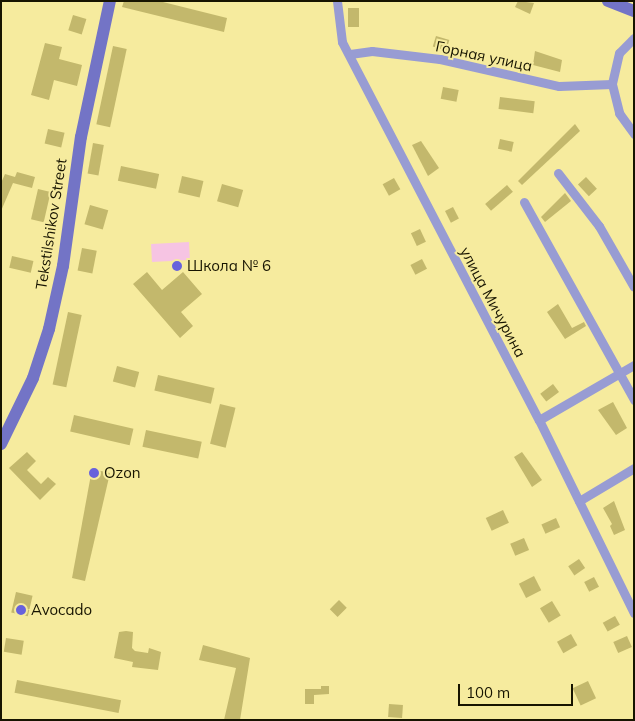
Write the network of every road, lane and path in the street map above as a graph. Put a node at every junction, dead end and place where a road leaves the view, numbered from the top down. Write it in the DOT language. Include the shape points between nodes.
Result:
graph roads {
  1 [pos="110,1"];
  2 [pos="337,1"];
  3 [pos="608,1"];
  4 [pos="634,11"];
  5 [pos="634,38"];
  6 [pos="350,54"];
  7 [pos="612,84"];
  8 [pos="634,134"];
  9 [pos="558,173"];
  10 [pos="524,202"];
  11 [pos="634,287"];
  12 [pos="634,365"];
  13 [pos="618,374"];
  14 [pos="634,400"];
  15 [pos="539,420"];
  16 [pos="1,444"];
  17 [pos="634,468"];
  18 [pos="579,501"];
  19 [pos="631,600"];
  20 [pos="634,613"];
  1 -- 16 [label="main road, Tekstilshikov Street" via="81,137 63,266 49,329 33,378"];
  2 -- 6 [label="street, улица Мичурина" via="340,36"];
  3 -- 4 [label="main road"];
  5 -- 7 [label="street" via="619,52"];
  6 -- 7 [label="street, Горная улица" via="366,51 433,58 559,86"];
  6 -- 15 [label="street, улица Мичурина"];
  7 -- 8 [label="street" via="620,113"];
  9 -- 11 [label="street" via="599,226"];
  10 -- 13 [label="street"];
  12 -- 13 [label="street"];
  13 -- 14 [label="street"];
  13 -- 15 [label="street"];
  15 -- 18 [label="street, улица Мичурина"];
  17 -- 18 [label="street"];
  18 -- 19 [label="street, улица Мичурина"];
  19 -- 20 [label="street, улица Мичурина"];
}
